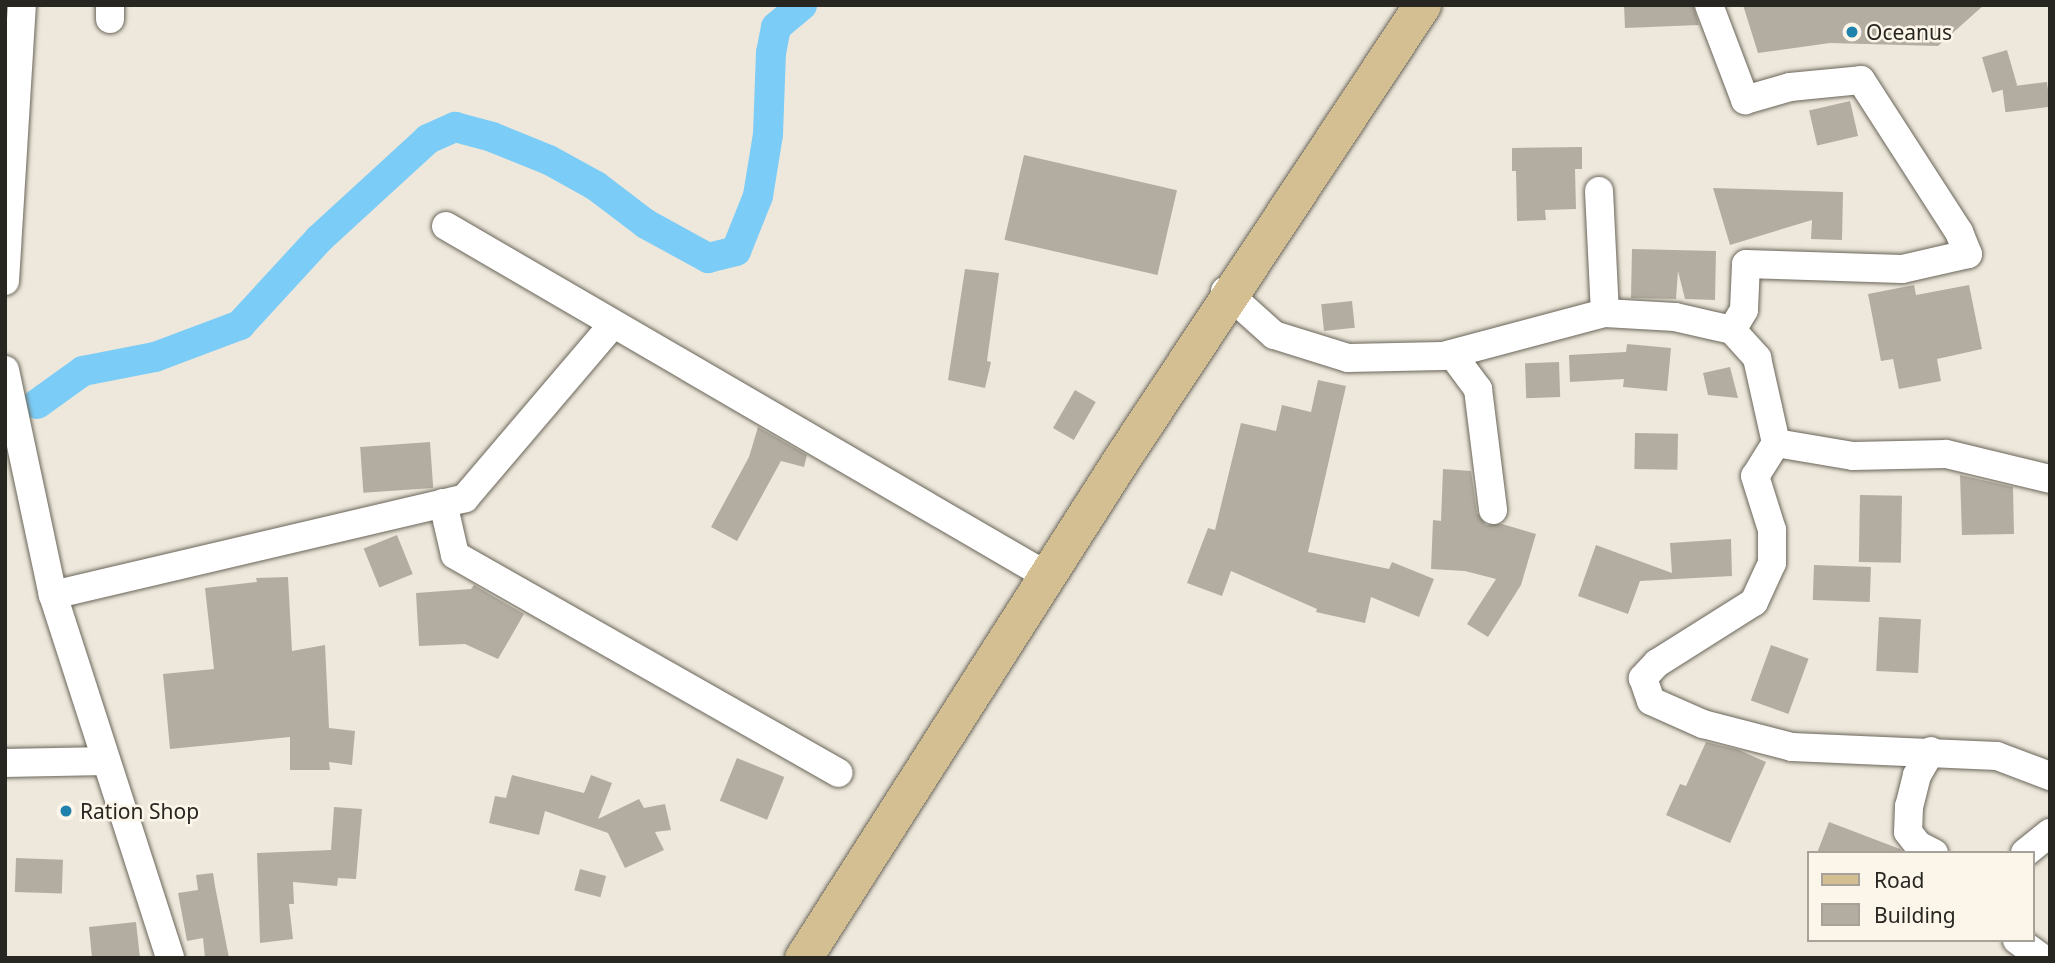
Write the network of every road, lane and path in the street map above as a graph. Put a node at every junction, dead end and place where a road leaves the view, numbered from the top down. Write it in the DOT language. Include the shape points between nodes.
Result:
graph roads {
  1 [pos="22,5"];
  2 [pos="1422,5"];
  3 [pos="1709,5"];
  4 [pos="1599,191"];
  5 [pos="446,226"];
  6 [pos="5,281"];
  7 [pos="1227,293"];
  8 [pos="1605,313"];
  9 [pos="614,324"];
  10 [pos="1732,330"];
  11 [pos="1452,354"];
  12 [pos="5,370"];
  13 [pos="1776,443"];
  14 [pos="2050,479"];
  15 [pos="443,503"];
  16 [pos="1493,510"];
  17 [pos="1047,576"];
  18 [pos="53,595"];
  19 [pos="1931,751"];
  20 [pos="106,761"];
  21 [pos="5,763"];
  22 [pos="838,773"];
  23 [pos="2050,776"];
  24 [pos="2050,833"];
  25 [pos="1930,851"];
  26 [pos="2028,851"];
  27 [pos="2020,942"];
  28 [pos="170,958"];
  29 [pos="803,958"];
  30 [pos="2042,958"];
  1 -- 6 [label="street"];
  2 -- 7 [label="main road"];
  3 -- 10 [label="street" via="1745,100 1790,87 1861,80 1959,232 1968,254 1902,269 1746,264 1744,310"];
  4 -- 8 [label="street"];
  5 -- 9 [label="street"];
  7 -- 11 [label="street" via="1274,335 1348,358"];
  7 -- 17 [label="main road"];
  8 -- 10 [label="street" via="1675,317"];
  8 -- 11 [label="street"];
  9 -- 15 [label="street" via="465,498"];
  9 -- 17 [label="street"];
  10 -- 13 [label="street" via="1757,358"];
  11 -- 16 [label="street" via="1478,389"];
  12 -- 18 [label="street"];
  13 -- 14 [label="street" via="1853,456 1946,454"];
  13 -- 19 [label="street" via="1755,475 1772,530 1772,563 1754,602 1657,663 1643,678 1651,701 1703,724 1792,747"];
  15 -- 18 [label="street"];
  15 -- 22 [label="street" via="455,555"];
  17 -- 29 [label="main road"];
  18 -- 20 [label="street"];
  19 -- 23 [label="street" via="1997,756"];
  19 -- 25 [label="street" via="1917,775 1908,832"];
  20 -- 21 [label="street"];
  20 -- 28 [label="street"];
  24 -- 26 [label="street"];
  27 -- 30 [label="street"];
}
